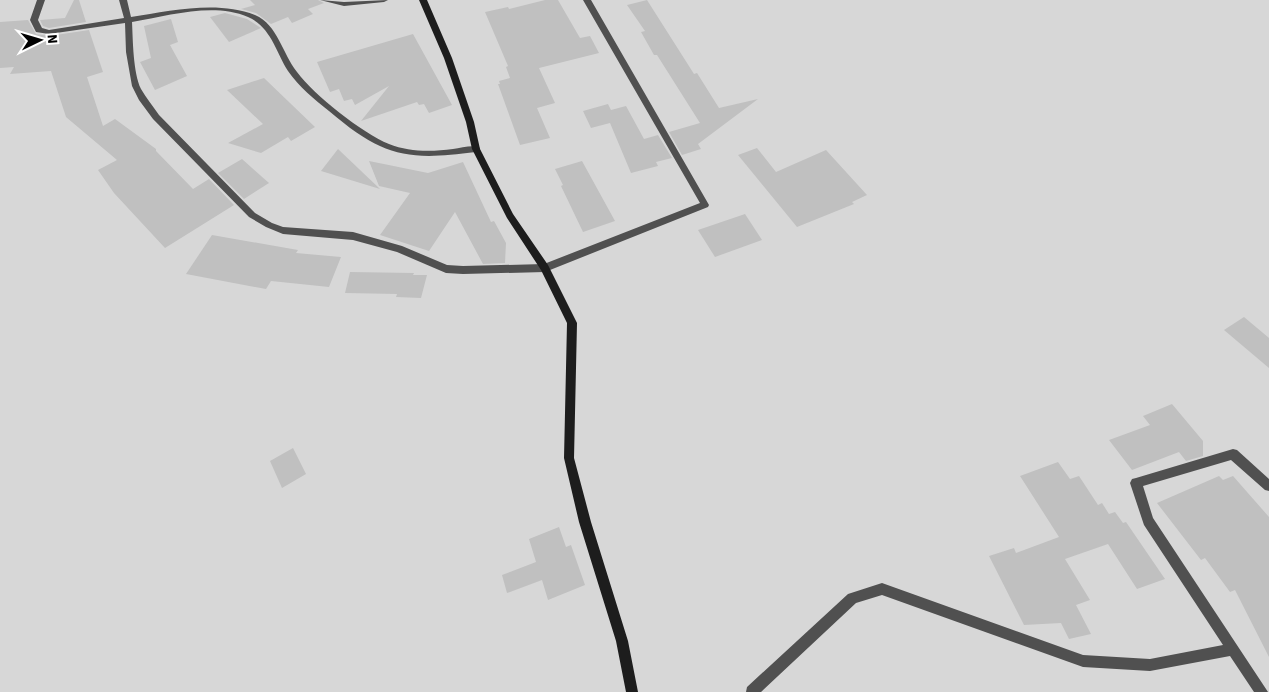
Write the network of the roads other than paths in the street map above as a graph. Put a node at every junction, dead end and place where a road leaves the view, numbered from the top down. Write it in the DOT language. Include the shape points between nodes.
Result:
graph roads {
  1 [pos="41,0"];
  2 [pos="123,0"];
  3 [pos="324,0"];
  4 [pos="384,0"];
  5 [pos="423,0"];
  6 [pos="588,0"];
  7 [pos="128,20"];
  8 [pos="476,149"];
  9 [pos="545,268"];
  10 [pos="1269,486"];
  11 [pos="1232,648"];
  12 [pos="632,692"];
  13 [pos="752,692"];
  14 [pos="1262,692"];
  1 -- 7 [label="street" via="34,20 39,30 49,32"];
  2 -- 7 [label="street"];
  3 -- 4 [label="street" via="344,4"];
  5 -- 8 [label="street" via="448,58"];
  6 -- 9 [label="street" via="705,206"];
  7 -- 8 [label="street" via="200,9 246,14 261,21 305,86 368,139 403,152 427,154"];
  7 -- 9 [label="street" via="135,77 142,98 156,117 252,215 283,230 362,239 399,249 446,269"];
  8 -- 9 [label="street" via="510,216"];
  9 -- 12 [label="street" via="572,322 569,458 622,641"];
  10 -- 11 [label="street" via="1233,454 1136,483 1148,521"];
  11 -- 13 [label="street" via="1150,665 1083,661 882,589 852,598"];
  11 -- 14 [label="street"];
}
